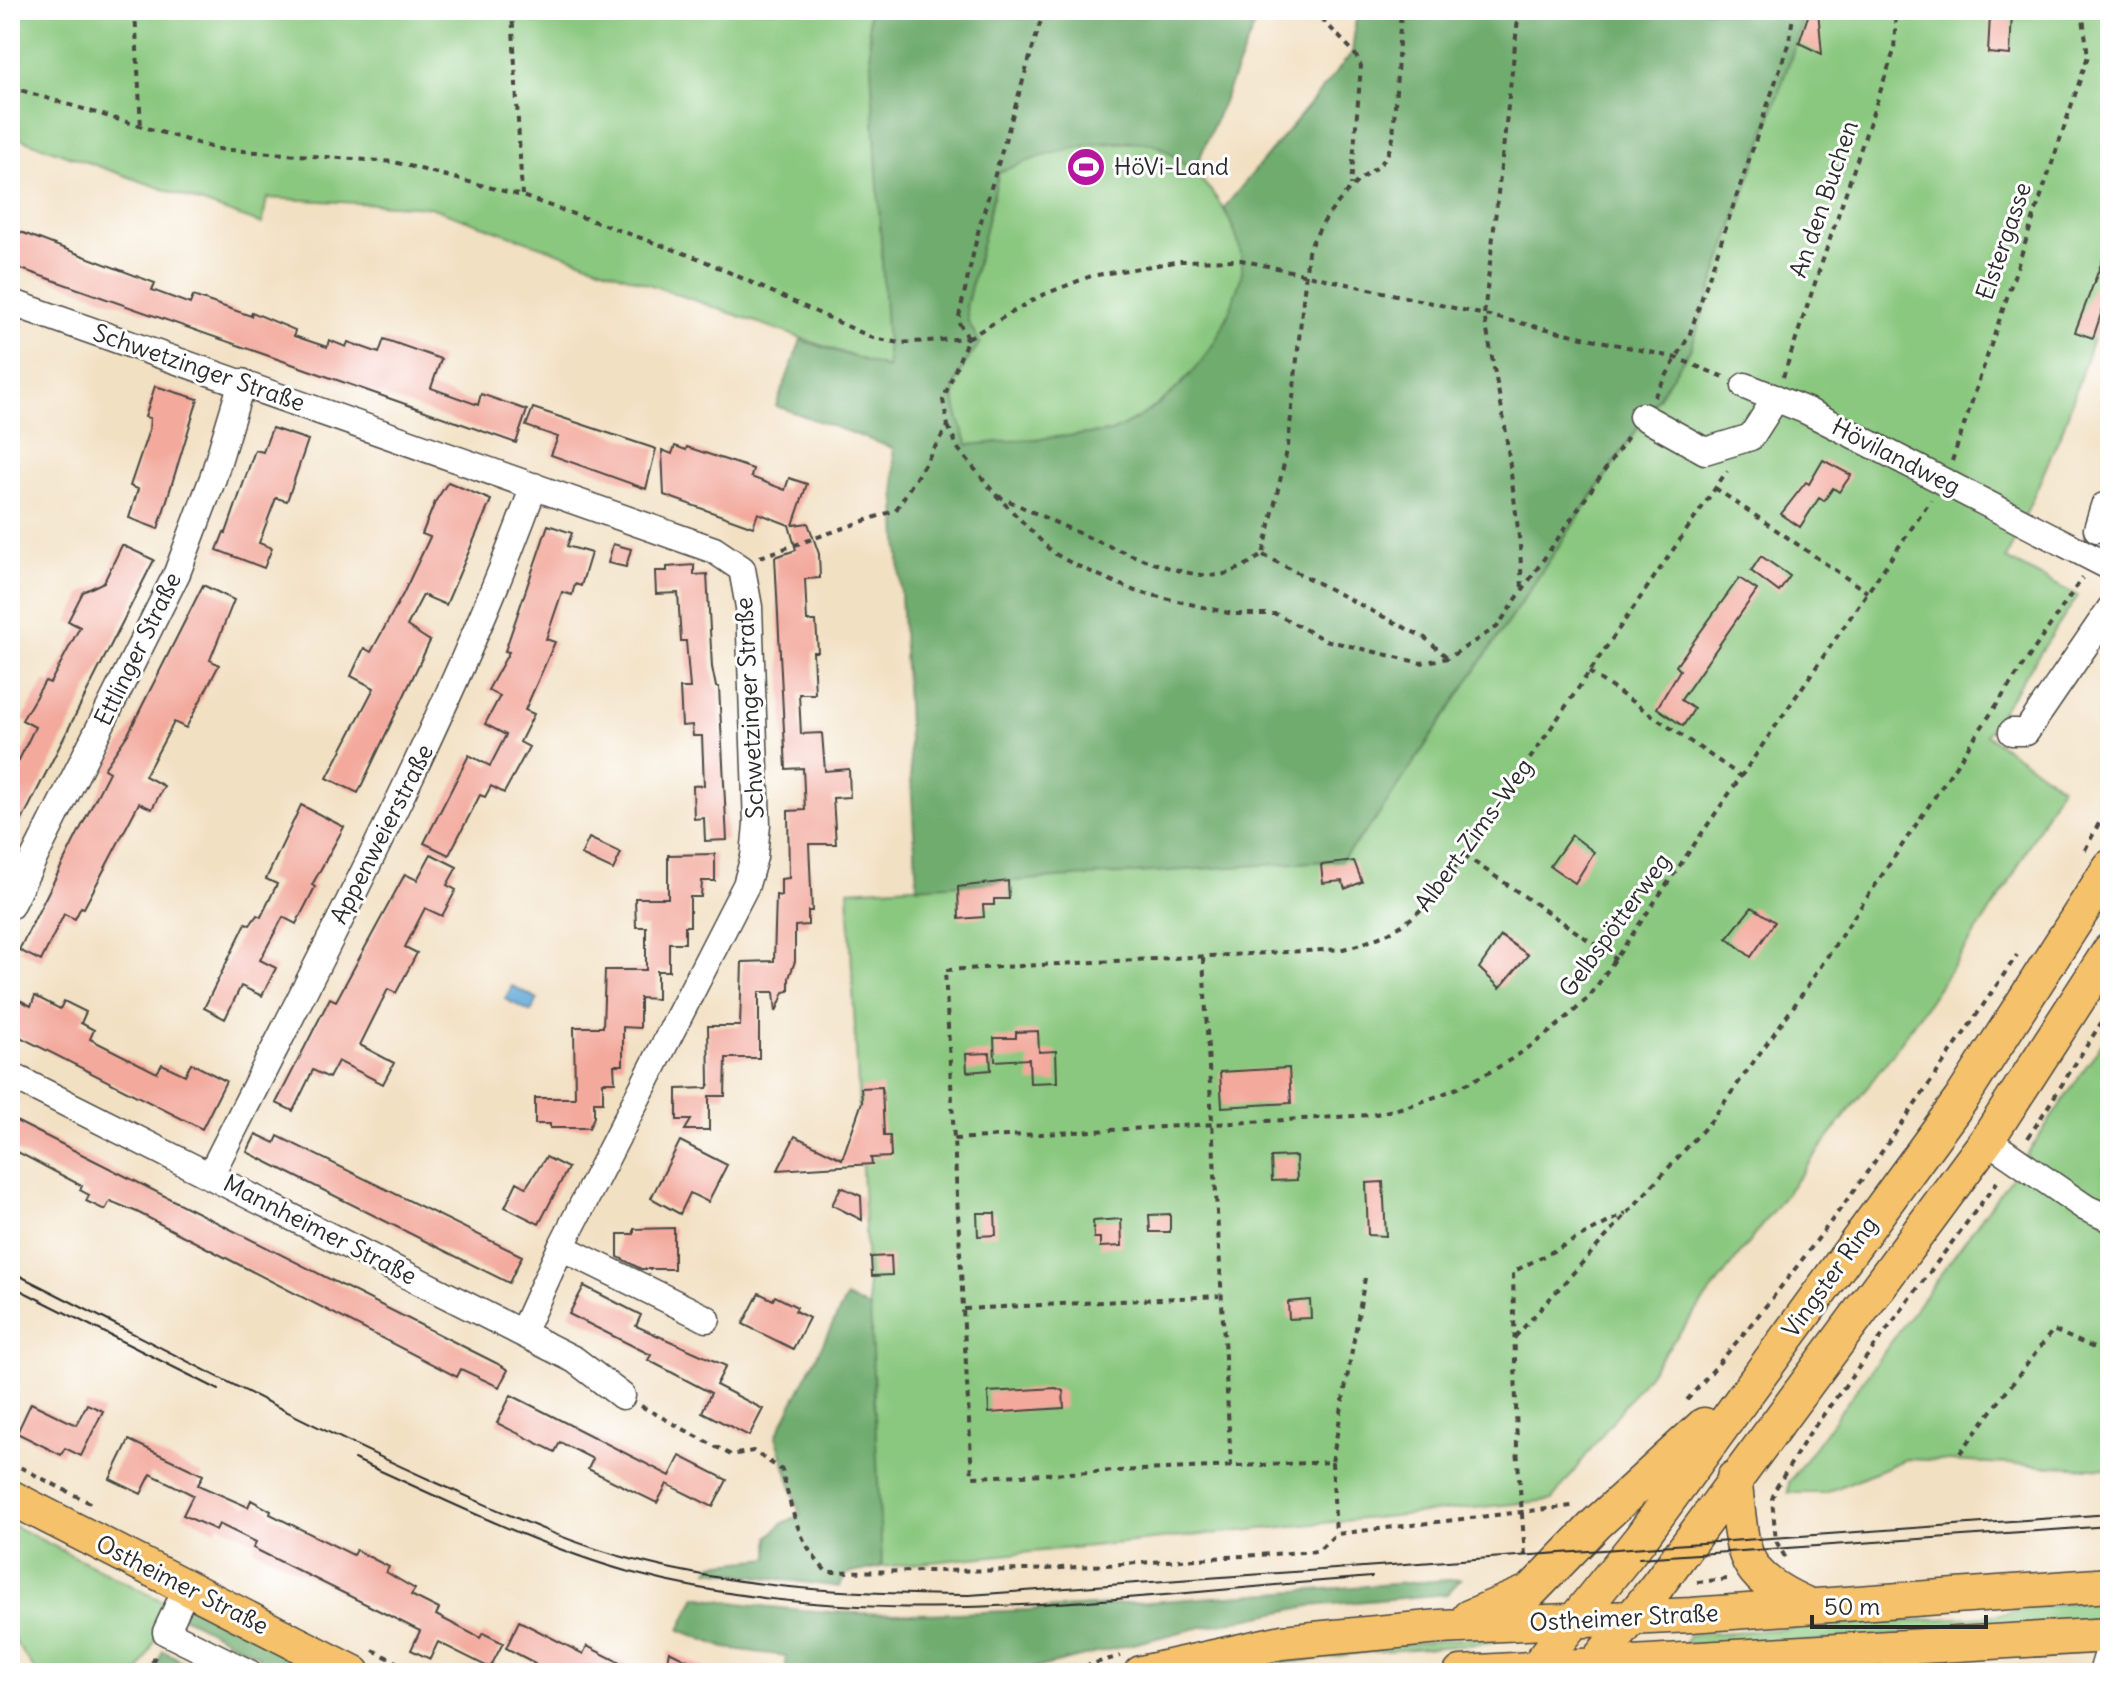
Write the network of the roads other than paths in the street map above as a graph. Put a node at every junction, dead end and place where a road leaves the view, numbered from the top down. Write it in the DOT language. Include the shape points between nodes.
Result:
graph roads {
  1 [pos="10,302"];
  2 [pos="242,382"];
  3 [pos="1745,386"];
  4 [pos="1776,398"];
  5 [pos="1642,416"];
  6 [pos="534,486"];
  7 [pos="2102,563"];
  8 [pos="2110,609"];
  9 [pos="2012,732"];
  10 [pos="2096,862"];
  11 [pos="10,906"];
  12 [pos="2110,950"];
  13 [pos="10,1075"];
  14 [pos="1987,1140"];
  15 [pos="211,1174"];
  16 [pos="2110,1219"];
  17 [pos="561,1247"];
  18 [pos="707,1319"];
  19 [pos="522,1333"];
  20 [pos="1755,1379"];
  21 [pos="622,1396"];
  22 [pos="1734,1478"];
  23 [pos="10,1497"];
  24 [pos="2110,1585"];
  25 [pos="187,1587"];
  26 [pos="1810,1606"];
  27 [pos="1633,1618"];
  28 [pos="1574,1621"];
  29 [pos="1440,1627"];
  30 [pos="2110,1635"];
  31 [pos="2110,1646"];
  32 [pos="1764,1665"];
  33 [pos="1592,1669"];
  34 [pos="1534,1670"];
  35 [pos="249,1673"];
  36 [pos="354,1673"];
  37 [pos="1141,1673"];
  38 [pos="1461,1673"];
  39 [pos="2102,1673"];
  1 -- 2 [label="street, Schwetzinger Straße"];
  2 -- 6 [label="street, Schwetzinger Straße"];
  2 -- 11 [label="street, Ettlinger Straße" via="177,573"];
  3 -- 4 [label="street, Hövilandweg"];
  4 -- 5 [label="street" via="1751,437 1705,451"];
  4 -- 7 [label="street, Hövilandweg"];
  6 -- 15 [label="street, Appenweierstraße" via="448,703"];
  6 -- 17 [label="street, Schwetzinger Straße" via="714,550 742,569 749,607 755,766 754,857 746,885"];
  8 -- 9 [label="street" via="2026,732"];
  10 -- 20 [label="main road, Vingster Ring" via="1962,1098"];
  12 -- 14 [label="main road, Vingster Ring"];
  13 -- 15 [label="street, Mannheimer Straße"];
  14 -- 16 [label="street"];
  14 -- 22 [label="main road, Vingster Ring"];
  15 -- 19 [label="street, Mannheimer Straße"];
  17 -- 18 [label="street"];
  17 -- 19 [label="street, Schwetzinger Straße"];
  19 -- 21 [label="street, Mannheimer Straße" via="575,1360"];
  20 -- 28 [label="main road, Vingster Ring"];
  20 -- 29 [label="main road" via="1597,1523 1531,1591"];
  22 -- 26 [label="main road" via="1753,1573 1777,1592"];
  22 -- 27 [label="main road, Vingster Ring"];
  23 -- 25 [label="main road, Ostheimer Straße"];
  24 -- 26 [label="main road, Ostheimer Straße"];
  25 -- 35 [label="street" via="166,1632"];
  25 -- 36 [label="main road, Ostheimer Straße"];
  26 -- 27 [label="main road, Ostheimer Straße"];
  27 -- 28 [label="main road, Ostheimer Straße"];
  27 -- 33 [label="main road, Vingster Ring"];
  28 -- 29 [label="main road, Ostheimer Straße"];
  28 -- 34 [label="main road, Vingster Ring"];
  29 -- 37 [label="main road, Ostheimer Straße" via="1282,1642"];
  30 -- 32 [label="main road, Ostheimer Straße"];
  31 -- 39 [label="street"];
  32 -- 33 [label="main road, Ostheimer Straße"];
  33 -- 34 [label="main road, Ostheimer Straße"];
  34 -- 38 [label="main road, Ostheimer Straße"];
}
